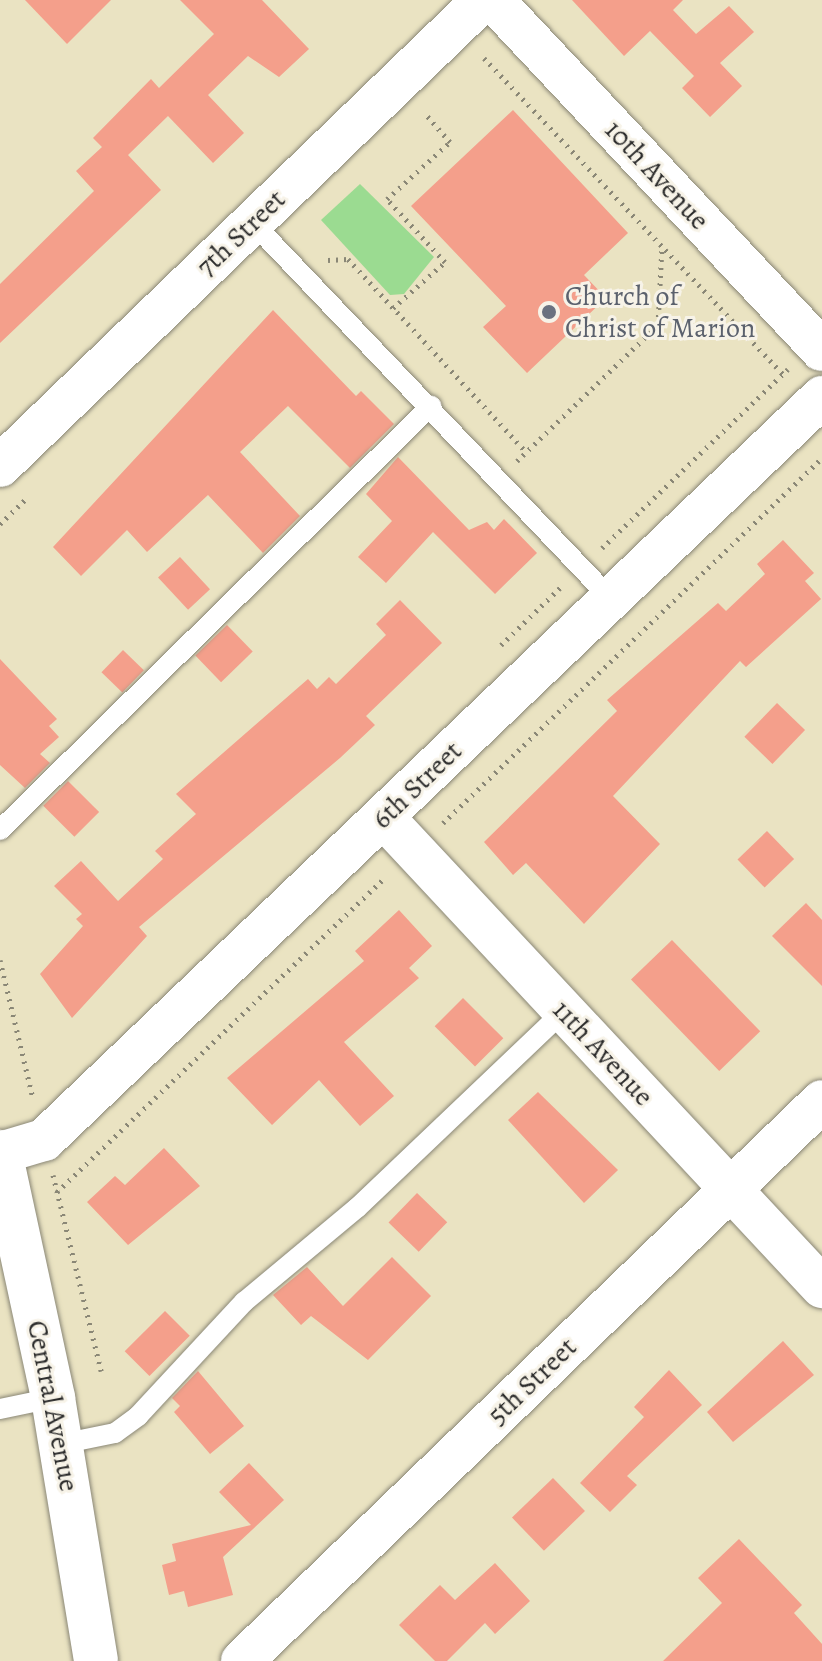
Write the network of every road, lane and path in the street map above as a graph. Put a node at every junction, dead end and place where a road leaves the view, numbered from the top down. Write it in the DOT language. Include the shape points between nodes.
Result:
graph roads {
  1 [pos="483,0"];
  2 [pos="493,0"];
  3 [pos="484,58"];
  4 [pos="426,114"];
  5 [pos="252,222"];
  6 [pos="662,246"];
  7 [pos="290,261"];
  8 [pos="393,308"];
  9 [pos="809,355"];
  10 [pos="782,374"];
  11 [pos="806,390"];
  12 [pos="431,406"];
  13 [pos="526,452"];
  14 [pos="822,458"];
  15 [pos="0,466"];
  16 [pos="499,478"];
  17 [pos="582,567"];
  18 [pos="611,599"];
  19 [pos="490,655"];
  20 [pos="384,818"];
  21 [pos="0,830"];
  22 [pos="430,835"];
  23 [pos="398,865"];
  24 [pos="0,960"];
  25 [pos="564,1011"];
  26 [pos="33,1098"];
  27 [pos="822,1101"];
  28 [pos="0,1152"];
  29 [pos="51,1166"];
  30 [pos="730,1189"];
  31 [pos="57,1192"];
  32 [pos="822,1287"];
  33 [pos="101,1371"];
  34 [pos="53,1398"];
  35 [pos="0,1409"];
  36 [pos="61,1444"];
  37 [pos="96,1661"];
  38 [pos="242,1661"];
  1 -- 5 [label="street, 7th Street"];
  2 -- 9 [label="street, 10th Avenue"];
  3 -- 6 [label="path"];
  4 -- 8 [label="path" via="450,142 387,199 445,262"];
  5 -- 7 [label="lane"];
  5 -- 15 [label="street, 7th Street"];
  6 -- 10 [label="path"];
  6 -- 13 [label="path" via="658,325"];
  7 -- 8 [label="path" via="348,259"];
  7 -- 12 [label="lane"];
  8 -- 13 [label="path"];
  9 -- 10 [label="path"];
  10 -- 11 [label="path"];
  10 -- 17 [label="path"];
  11 -- 18 [label="street, 6th Street"];
  12 -- 16 [label="lane"];
  12 -- 21 [label="lane"];
  13 -- 16 [label="path"];
  14 -- 22 [label="path"];
  16 -- 17 [label="lane"];
  17 -- 18 [label="lane"];
  17 -- 19 [label="path"];
  18 -- 20 [label="street, 6th Street"];
  20 -- 25 [label="street, 11th Avenue"];
  20 -- 28 [label="street, 6th Street" via="44,1140"];
  23 -- 31 [label="path"];
  24 -- 26 [label="path"];
  25 -- 30 [label="street, 11th Avenue"];
  25 -- 36 [label="lane" via="357,1208 244,1302 138,1416 115,1433"];
  27 -- 30 [label="street, 5th Street"];
  28 -- 34 [label="street, Central Avenue"];
  29 -- 31 [label="path"];
  30 -- 32 [label="street, 11th Avenue"];
  30 -- 38 [label="street, 5th Street"];
  31 -- 33 [label="path"];
  34 -- 35 [label="lane"];
  34 -- 36 [label="street, Central Avenue"];
  36 -- 37 [label="street, Central Avenue"];
}
